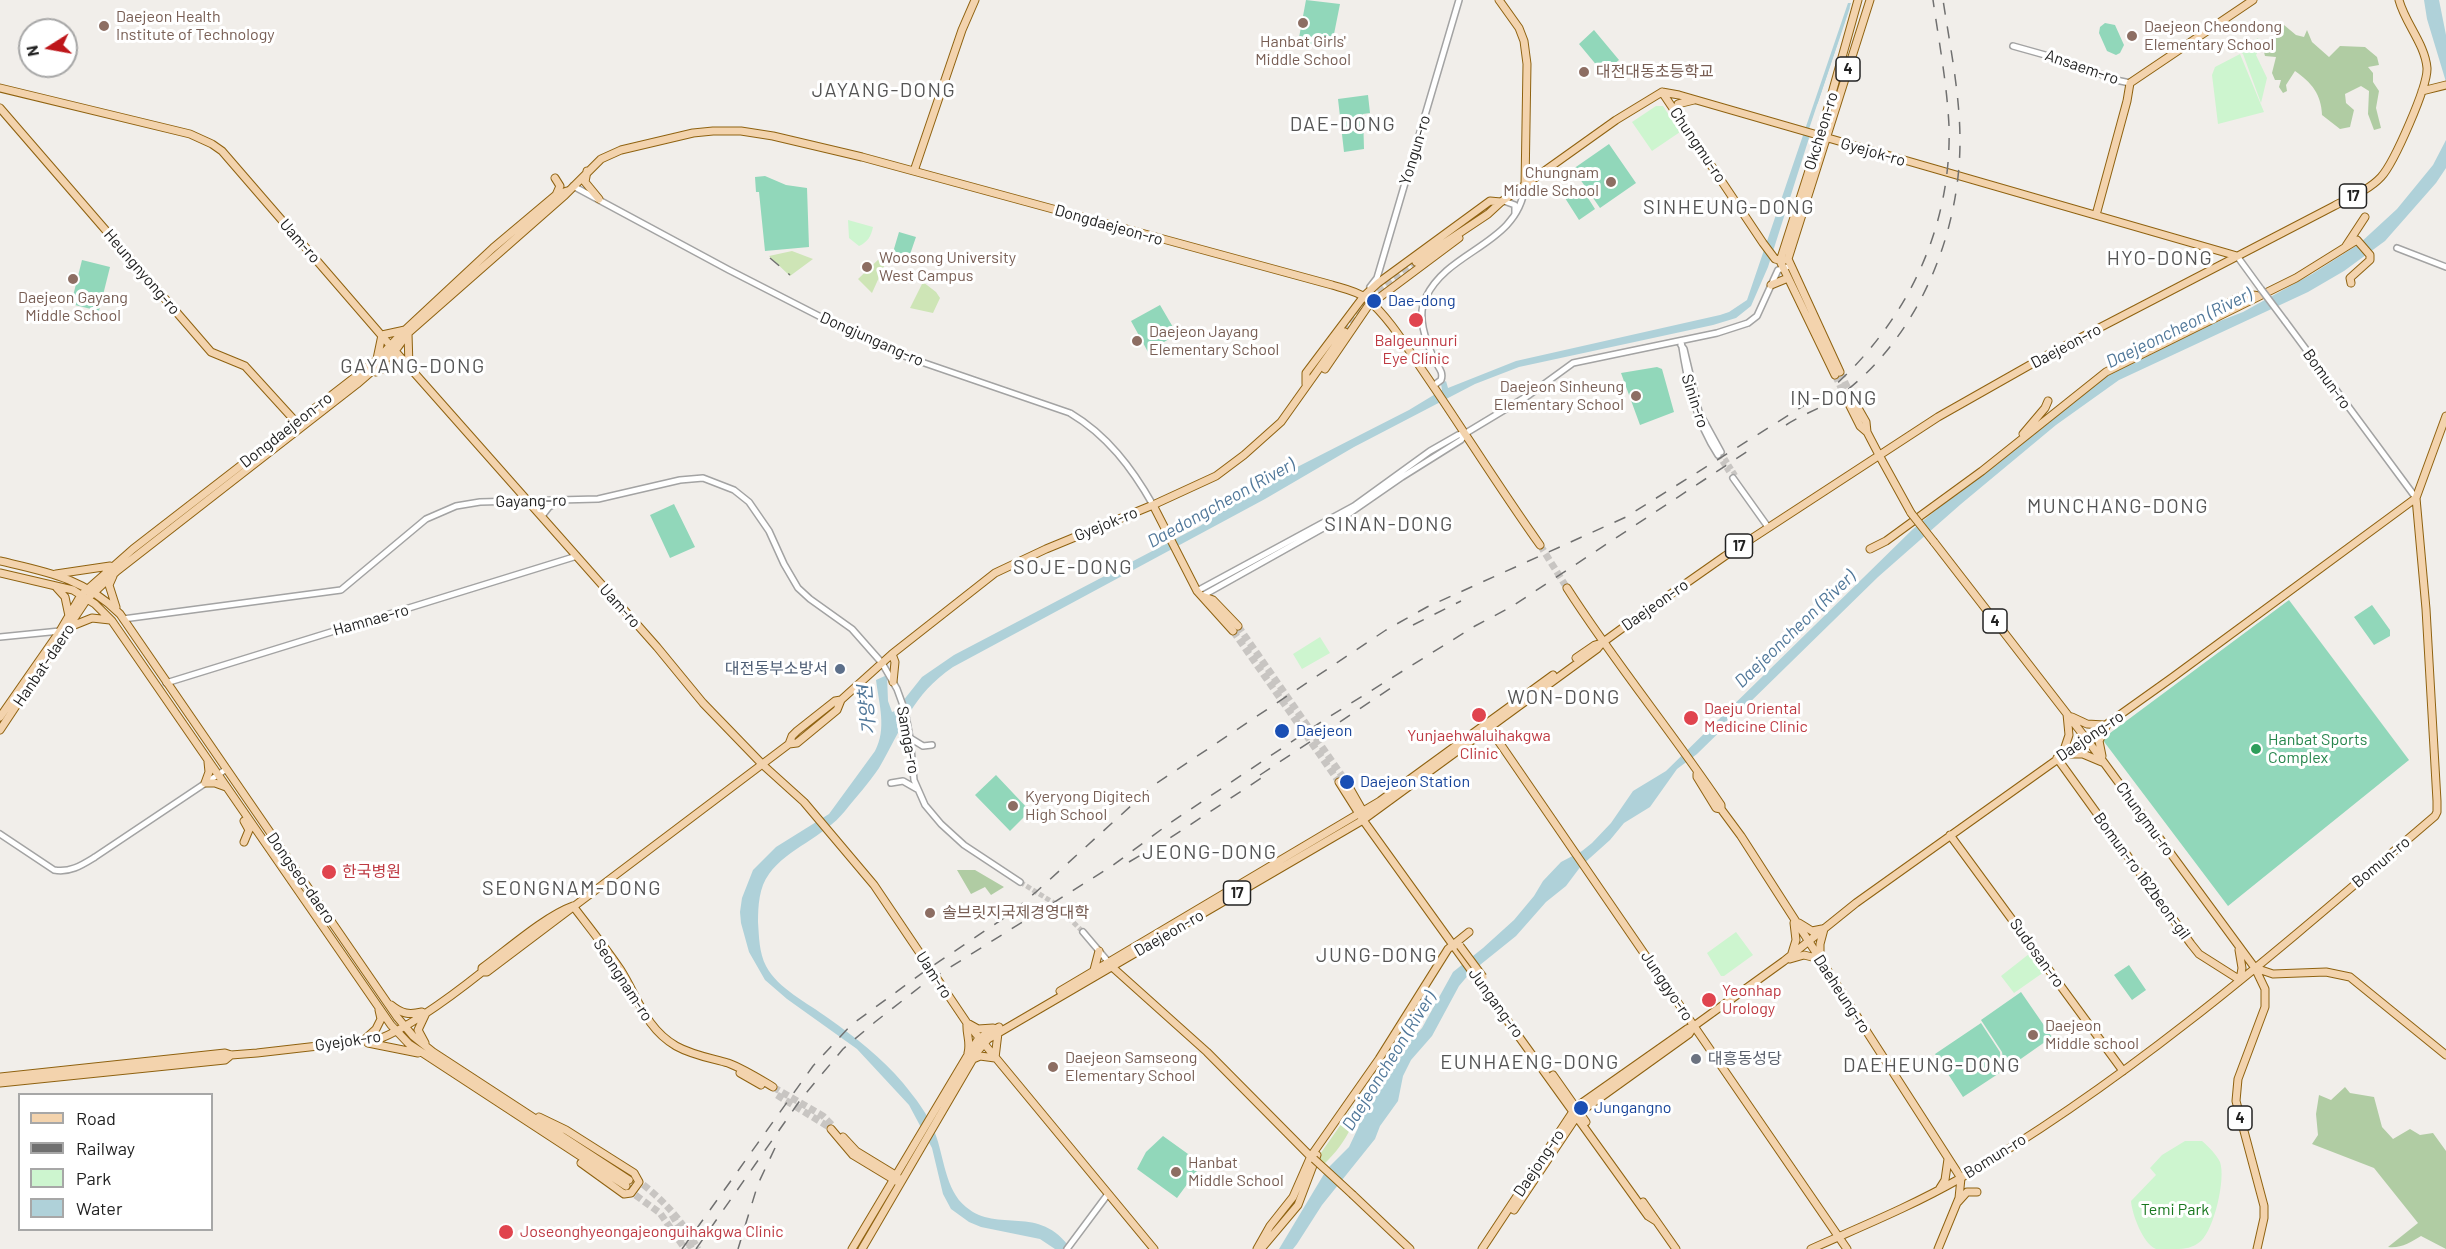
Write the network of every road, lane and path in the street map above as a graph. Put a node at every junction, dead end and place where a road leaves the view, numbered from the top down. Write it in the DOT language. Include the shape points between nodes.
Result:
graph roads {
  1 [pos="975,0"];
  2 [pos="1459,0"];
  3 [pos="1499,0"];
  4 [pos="1858,0"];
  5 [pos="1870,0"];
  6 [pos="2253,0"];
  7 [pos="2399,0"];
  8 [pos="2013,46"];
  9 [pos="2130,82"];
  10 [pos="2443,86"];
  11 [pos="0,88"];
  12 [pos="2422,91"];
  13 [pos="1662,92"];
  14 [pos="1696,100"];
  15 [pos="0,108"];
  16 [pos="1678,115"];
  17 [pos="1824,137"];
  18 [pos="587,171"];
  19 [pos="914,171"];
  20 [pos="555,178"];
  21 [pos="1525,186"];
  22 [pos="570,188"];
  23 [pos="556,195"];
  24 [pos="600,199"];
  25 [pos="1501,201"];
  26 [pos="2096,215"];
  27 [pos="2365,217"];
  28 [pos="1514,219"];
  29 [pos="2345,248"];
  30 [pos="2397,248"];
  31 [pos="2214,249"];
  32 [pos="2237,256"];
  33 [pos="1415,261"];
  34 [pos="1783,262"];
  35 [pos="2216,267"];
  36 [pos="2446,267"];
  37 [pos="1788,278"];
  38 [pos="2351,283"];
  39 [pos="1771,285"];
  40 [pos="2260,293"];
  41 [pos="1364,296"];
  42 [pos="1371,303"];
  43 [pos="1380,313"];
  44 [pos="1355,326"];
  45 [pos="406,332"];
  46 [pos="1343,333"];
  47 [pos="382,336"];
  48 [pos="1681,343"];
  49 [pos="393,349"];
  50 [pos="377,360"];
  51 [pos="409,367"];
  52 [pos="361,380"];
  53 [pos="1306,385"];
  54 [pos="1435,389"];
  55 [pos="2048,401"];
  56 [pos="1852,402"];
  57 [pos="2446,416"];
  58 [pos="296,422"];
  59 [pos="1466,433"];
  60 [pos="2009,448"];
  61 [pos="1719,454"];
  62 [pos="1879,455"];
  63 [pos="1735,477"];
  64 [pos="2416,498"];
  65 [pos="528,501"];
  66 [pos="559,501"];
  67 [pos="1153,505"];
  68 [pos="542,516"];
  69 [pos="1766,525"];
  70 [pos="1540,545"];
  71 [pos="1870,549"];
  72 [pos="577,556"];
  73 [pos="0,561"];
  74 [pos="115,568"];
  75 [pos="0,573"];
  76 [pos="49,574"];
  77 [pos="51,584"];
  78 [pos="1567,588"];
  79 [pos="91,590"];
  80 [pos="1200,593"];
  81 [pos="84,597"];
  82 [pos="69,616"];
  83 [pos="121,616"];
  84 [pos="112,621"];
  85 [pos="1236,628"];
  86 [pos="68,629"];
  87 [pos="60,631"];
  88 [pos="0,637"];
  89 [pos="1602,643"];
  90 [pos="892,654"];
  91 [pos="882,663"];
  92 [pos="893,682"];
  93 [pos="166,683"];
  94 [pos="2067,714"];
  95 [pos="0,717"];
  96 [pos="2107,724"];
  97 [pos="1488,726"];
  98 [pos="0,730"];
  99 [pos="910,738"];
  100 [pos="2086,738"];
  101 [pos="933,745"];
  102 [pos="2059,756"];
  103 [pos="206,757"];
  104 [pos="2105,764"];
  105 [pos="764,765"];
  106 [pos="225,770"];
  107 [pos="218,775"];
  108 [pos="1342,781"];
  109 [pos="206,783"];
  110 [pos="891,783"];
  111 [pos="228,789"];
  112 [pos="918,790"];
  113 [pos="1382,799"];
  114 [pos="1358,800"];
  115 [pos="240,808"];
  116 [pos="1363,816"];
  117 [pos="1336,828"];
  118 [pos="0,834"];
  119 [pos="1950,835"];
  120 [pos="244,842"];
  121 [pos="1020,882"];
  122 [pos="573,906"];
  123 [pos="1793,918"];
  124 [pos="1824,929"];
  125 [pos="1083,932"];
  126 [pos="1469,932"];
  127 [pos="1808,942"];
  128 [pos="1456,945"];
  129 [pos="2239,948"];
  130 [pos="1099,951"];
  131 [pos="1122,953"];
  132 [pos="1792,955"];
  133 [pos="1820,959"];
  134 [pos="1784,961"];
  135 [pos="1110,964"];
  136 [pos="2255,968"];
  137 [pos="1094,970"];
  138 [pos="2240,980"];
  139 [pos="384,999"];
  140 [pos="376,1003"];
  141 [pos="428,1011"];
  142 [pos="967,1023"];
  143 [pos="405,1026"];
  144 [pos="1694,1026"];
  145 [pos="998,1030"];
  146 [pos="397,1031"];
  147 [pos="981,1041"];
  148 [pos="362,1042"];
  149 [pos="430,1054"];
  150 [pos="231,1055"];
  151 [pos="2446,1055"];
  152 [pos="995,1058"];
  153 [pos="969,1059"];
  154 [pos="2123,1071"];
  155 [pos="0,1077"];
  156 [pos="0,1083"];
  157 [pos="771,1089"];
  158 [pos="1576,1112"];
  159 [pos="531,1115"];
  160 [pos="522,1118"];
  161 [pos="832,1127"];
  162 [pos="1326,1133"];
  163 [pos="1312,1158"];
  164 [pos="1948,1158"];
  165 [pos="1961,1178"];
  166 [pos="897,1179"];
  167 [pos="1939,1190"];
  168 [pos="1977,1192"];
  169 [pos="1108,1194"];
  170 [pos="1957,1203"];
  171 [pos="1839,1236"];
  172 [pos="852,1249"];
  173 [pos="862,1249"];
  174 [pos="1067,1249"];
  175 [pos="1154,1249"];
  176 [pos="1259,1249"];
  177 [pos="1410,1249"];
  178 [pos="1482,1249"];
  179 [pos="1487,1249"];
  180 [pos="1676,1249"];
  181 [pos="1811,1249"];
  182 [pos="1847,1249"];
  183 [pos="1938,1249"];
  184 [pos="2258,1249"];
  1 -- 19 [label="main road"];
  2 -- 41 [label="street, Yongun-ro" via="1377,278"];
  3 -- 21 [label="main road" via="1519,28 1526,53"];
  4 -- 17 [label="main road, Okcheon-ro / 4"];
  5 -- 17 [label="main road, Okcheon-ro / 4"];
  6 -- 9 [label="main road"];
  7 -- 12 [label="main road, Daejeon-ro" via="2427,68"];
  8 -- 9 [label="street, Ansaem-ro"];
  9 -- 26 [label="main road"];
  10 -- 12 [label="main road"];
  11 -- 47 [label="main road, Uam-ro" via="178,131 212,144"];
  12 -- 32 [label="main road, Daejeon-ro / 17" via="2396,154 2380,179"];
  13 -- 14 [label="main road, Gyejok-ro"];
  13 -- 16 [label="main road, Chungmu-ro"];
  13 -- 21 [label="main road"];
  14 -- 16 [label="main road" via="1678,104"];
  14 -- 17 [label="main road, Gyejok-ro"];
  15 -- 58 [label="main road, Heungnyong-ro" via="211,352 245,366"];
  16 -- 34 [label="main road, Chungmu-ro" via="1763,243"];
  17 -- 26 [label="main road, Gyejok-ro"];
  17 -- 34 [label="main road, Okcheon-ro / 4"];
  18 -- 19 [label="main road, Dongdaejeon-ro" via="612,153 693,133 727,130 773,136"];
  18 -- 22 [label="main road, Dongdaejeon-ro"];
  18 -- 24 [label="main road" via="585,182"];
  19 -- 41 [label="main road, Dongdaejeon-ro"];
  20 -- 23 [label="main road" via="560,186"];
  21 -- 25 [label="main road"];
  21 -- 28 [label="street"];
  22 -- 23 [label="main road, Dongdaejeon-ro"];
  22 -- 24 [label="street, Dongjungang-ro"];
  22 -- 45 [label="main road, Dongdaejeon-ro"];
  23 -- 45 [label="main road, Dongdaejeon-ro" via="493,248"];
  24 -- 67 [label="street, Dongjungang-ro" via="856,335 904,356 1071,413 1103,436"];
  25 -- 28 [label="street" via="1515,205"];
  25 -- 33 [label="main road" via="1496,212"];
  25 -- 33 [label="main road" via="1490,201"];
  26 -- 31 [label="main road, Gyejok-ro"];
  27 -- 29 [label="main road"];
  28 -- 54 [label="street" via="1446,272 1424,300 1423,328 1443,374"];
  29 -- 38 [label="main road" via="2359,241 2369,254 2370,260 2350,278"];
  29 -- 40 [label="main road" via="2311,270"];
  30 -- 36 [label="street"];
  31 -- 32 [label="main road, Gyejok-ro"];
  31 -- 35 [label="main road" via="2219,259"];
  32 -- 35 [label="main road, Daejeon-ro / 17"];
  32 -- 40 [label="street, Bomun-ro"];
  33 -- 41 [label="main road"];
  33 -- 42 [label="main road"];
  34 -- 37 [label="main road, Chungmu-ro"];
  34 -- 37 [label="main road, Chungmu-ro" via="1837,374"];
  34 -- 39 [label="street"];
  35 -- 62 [label="main road, Daejeon-ro / 17" via="2016,372"];
  37 -- 39 [label="main road"];
  39 -- 48 [label="street" via="1758,316 1748,323"];
  40 -- 60 [label="main road" via="2235,299 2209,322 2109,370"];
  40 -- 64 [label="street, Bomun-ro, bridge"];
  41 -- 42 [label="main road, Dongdaejeon-ro"];
  41 -- 46 [label="main road"];
  42 -- 43 [label="main road, Dongdaejeon-ro"];
  42 -- 44 [label="main road"];
  43 -- 44 [label="main road" via="1369,311"];
  43 -- 54 [label="main road, Dongdaejeon-ro"];
  44 -- 46 [label="main road"];
  45 -- 47 [label="main road"];
  45 -- 49 [label="main road, Dongdaejeon-ro"];
  45 -- 51 [label="main road"];
  46 -- 53 [label="main road" via="1315,381"];
  46 -- 53 [label="main road" via="1306,373"];
  47 -- 49 [label="main road, Uam-ro"];
  47 -- 50 [label="main road"];
  48 -- 59 [label="street" via="1573,363"];
  48 -- 61 [label="street, Sinin-ro" via="1700,412"];
  49 -- 50 [label="main road, Dongdaejeon-ro"];
  49 -- 51 [label="main road, Uam-ro"];
  49 -- 52 [label="main road, Dongdaejeon-ro"];
  50 -- 58 [label="main road, Dongdaejeon-ro"];
  51 -- 52 [label="main road" via="385,366"];
  51 -- 65 [label="main road, Uam-ro"];
  52 -- 74 [label="main road, Dongdaejeon-ro"];
  53 -- 67 [label="main road, Gyejok-ro" via="1281,422 1244,456 1216,476"];
  54 -- 59 [label="main road, Dongdaejeon-ro"];
  55 -- 60 [label="main road"];
  56 -- 62 [label="main road, Chungmu-ro / 4" via="1866,422"];
  57 -- 64 [label="main road"];
  58 -- 74 [label="main road, Dongdaejeon-ro"];
  59 -- 70 [label="main road, Dongdaejeon-ro"];
  59 -- 80 [label="street" via="1430,451 1354,506"];
  60 -- 71 [label="main road"];
  62 -- 69 [label="main road, Daejeon-ro / 17"];
  62 -- 94 [label="main road, Chungmu-ro / 4, bridge" via="1911,513"];
  63 -- 69 [label="street"];
  64 -- 96 [label="main road, Daejong-ro"];
  64 -- 136 [label="main road, Bomun-ro" via="2438,812"];
  65 -- 66 [label="street, Gayang-ro"];
  65 -- 68 [label="main road, Uam-ro"];
  65 -- 83 [label="street, Gayang-ro" via="480,502 442,510 341,590"];
  66 -- 68 [label="street"];
  66 -- 91 [label="street, Gayang-ro" via="598,499 691,478 703,478 734,490 760,515 798,588 852,629"];
  67 -- 80 [label="main road"];
  67 -- 90 [label="main road, Gyejok-ro" via="995,573"];
  68 -- 72 [label="main road, Uam-ro"];
  69 -- 89 [label="main road, Daejeon-ro / 17"];
  72 -- 93 [label="street, Hamnae-ro"];
  72 -- 105 [label="main road, Uam-ro" via="703,703"];
  73 -- 76 [label="main road, Dongseo-daero"];
  74 -- 76 [label="main road"];
  74 -- 79 [label="main road, Dongdaejeon-ro"];
  74 -- 83 [label="main road" via="109,585"];
  75 -- 77 [label="main road, Dongseo-daero"];
  76 -- 79 [label="main road, Dongseo-daero"];
  77 -- 81 [label="main road, Dongseo-daero"];
  77 -- 82 [label="main road" via="65,597"];
  78 -- 89 [label="main road"];
  79 -- 81 [label="main road, Dongdaejeon-ro"];
  79 -- 83 [label="main road, Dongseo-daero"];
  80 -- 85 [label="main road"];
  81 -- 82 [label="main road, Hanbat-daero"];
  81 -- 84 [label="main road, Dongseo-daero"];
  81 -- 86 [label="main road, Hanbat-daero"];
  82 -- 87 [label="main road, Hanbat-daero"];
  83 -- 93 [label="main road, Dongseo-daero"];
  84 -- 86 [label="main road" via="92,618"];
  84 -- 103 [label="main road, Dongseo-daero"];
  86 -- 98 [label="main road, Hanbat-daero"];
  87 -- 88 [label="street"];
  87 -- 95 [label="main road, Hanbat-daero"];
  89 -- 97 [label="main road, Daejeon-ro / 17" via="1594,645"];
  89 -- 123 [label="main road, Daeheung-ro" via="1721,805"];
  90 -- 91 [label="main road, Gyejok-ro"];
  90 -- 92 [label="main road"];
  91 -- 92 [label="street, Samga-ro"];
  91 -- 105 [label="main road, Gyejok-ro" via="841,700 797,731 789,744"];
  92 -- 99 [label="street, Samga-ro"];
  93 -- 106 [label="main road, Dongseo-daero"];
  94 -- 96 [label="main road" via="2087,724"];
  94 -- 100 [label="main road, Chungmu-ro / 4"];
  94 -- 102 [label="main road" via="2069,735"];
  96 -- 100 [label="main road, Daejong-ro"];
  96 -- 104 [label="main road" via="2099,741"];
  97 -- 113 [label="main road, Daejeon-ro / 17"];
  97 -- 116 [label="main road, Daejeon-ro / 17"];
  97 -- 144 [label="main road, Junggyo-ro"];
  99 -- 101 [label="street" via="923,746"];
  99 -- 112 [label="street, Samga-ro"];
  100 -- 102 [label="main road, Daejong-ro"];
  100 -- 104 [label="main road, Chungmu-ro / 4"];
  102 -- 104 [label="main road" via="2083,754"];
  102 -- 119 [label="main road, Daejong-ro"];
  102 -- 138 [label="main road, Bomun-ro 162beon-gil" via="2199,954"];
  103 -- 107 [label="main road, Dongseo-daero"];
  103 -- 109 [label="main road"];
  104 -- 129 [label="main road, Chungmu-ro / 4"];
  105 -- 122 [label="main road, Gyejok-ro"];
  105 -- 142 [label="main road, Uam-ro" via="787,784 874,885"];
  106 -- 107 [label="street"];
  106 -- 139 [label="main road, Dongseo-daero"];
  107 -- 109 [label="street"];
  107 -- 111 [label="main road, Dongseo-daero"];
  108 -- 114 [label="main road, Jungang-ro"];
  108 -- 116 [label="main road, Jungang-ro"];
  108 -- 117 [label="main road" via="1343,796 1351,810"];
  109 -- 111 [label="main road"];
  109 -- 118 [label="street" via="95,857 63,872"];
  110 -- 112 [label="street" via="903,781"];
  111 -- 115 [label="main road, Dongseo-daero"];
  112 -- 121 [label="street, Samga-ro" via="935,817 964,845"];
  113 -- 114 [label="main road" via="1368,805"];
  113 -- 116 [label="main road, Daejeon-ro / 17"];
  114 -- 116 [label="main road, Jungang-ro"];
  115 -- 120 [label="main road" via="249,830"];
  115 -- 140 [label="main road, Dongseo-daero"];
  116 -- 117 [label="main road, Daejeon-ro / 17"];
  116 -- 128 [label="main road, Jungang-ro"];
  116 -- 135 [label="main road, Daejeon-ro / 17"];
  117 -- 131 [label="main road, Daejeon-ro / 17"];
  119 -- 124 [label="main road, Daejong-ro"];
  119 -- 154 [label="main road, Sudosan-ro"];
  122 -- 141 [label="main road, Gyejok-ro" via="542,924"];
  122 -- 157 [label="main road, Seongnam-ro" via="621,971 637,1005 654,1028 675,1046"];
  123 -- 124 [label="main road" via="1812,931"];
  123 -- 127 [label="main road, Daeheung-ro"];
  123 -- 132 [label="main road" via="1796,940"];
  124 -- 127 [label="main road, Daejong-ro"];
  124 -- 133 [label="main road"];
  125 -- 130 [label="street"];
  126 -- 128 [label="main road"];
  127 -- 132 [label="main road, Daejong-ro"];
  127 -- 133 [label="main road, Daeheung-ro"];
  128 -- 158 [label="main road, Jungang-ro, bridge"];
  128 -- 162 [label="main road"];
  129 -- 136 [label="main road, Chungmu-ro / 4"];
  129 -- 138 [label="main road"];
  130 -- 131 [label="street" via="1106,955"];
  130 -- 135 [label="street"];
  130 -- 137 [label="main road"];
  131 -- 135 [label="main road, Daejeon-ro / 17"];
  132 -- 134 [label="main road, Daejong-ro"];
  133 -- 134 [label="main road" via="1804,955"];
  133 -- 164 [label="main road, Daeheung-ro"];
  134 -- 144 [label="main road, Daejong-ro"];
  135 -- 137 [label="main road, Daejeon-ro / 17"];
  135 -- 145 [label="main road, Daejeon-ro / 17"];
  135 -- 163 [label="main road" via="1207,1052"];
  136 -- 138 [label="main road, Bomun-ro"];
  136 -- 151 [label="main road" via="2273,974 2325,972 2350,977"];
  136 -- 184 [label="main road, Chungmu-ro / 4" via="2265,989 2265,1007 2235,1092 2264,1206"];
  137 -- 145 [label="main road, Daejeon-ro / 17"];
  138 -- 154 [label="main road, Bomun-ro"];
  139 -- 141 [label="main road" via="408,1014"];
  139 -- 143 [label="main road, Dongseo-daero"];
  140 -- 146 [label="main road, Dongseo-daero"];
  140 -- 148 [label="main road" via="381,1019"];
  141 -- 143 [label="main road, Gyejok-ro"];
  141 -- 149 [label="main road" via="418,1030"];
  142 -- 145 [label="main road" via="978,1029"];
  142 -- 147 [label="main road, Uam-ro"];
  142 -- 153 [label="main road"];
  143 -- 146 [label="main road, Gyejok-ro"];
  143 -- 149 [label="main road, Dongseo-daero"];
  144 -- 158 [label="main road, Daejong-ro" via="1689,1034"];
  144 -- 171 [label="main road, Junggyo-ro"];
  145 -- 147 [label="main road, Daejeon-ro / 17"];
  145 -- 152 [label="main road"];
  146 -- 148 [label="main road, Gyejok-ro"];
  146 -- 149 [label="main road, Dongseo-daero" via="409,1044"];
  147 -- 152 [label="main road, Uam-ro"];
  147 -- 153 [label="main road, Daejeon-ro"];
  148 -- 149 [label="main road"];
  148 -- 150 [label="main road, Gyejok-ro"];
  149 -- 159 [label="main road, Dongseo-daero"];
  149 -- 160 [label="main road, Dongseo-daero"];
  150 -- 155 [label="main road, Gyejok-ro"];
  150 -- 156 [label="main road, Gyejok-ro" via="225,1060"];
  152 -- 153 [label="main road"];
  152 -- 169 [label="main road, Uam-ro"];
  153 -- 166 [label="main road, Daejeon-ro"];
  154 -- 165 [label="main road, Bomun-ro"];
  158 -- 178 [label="main road, Daejong-ro"];
  158 -- 179 [label="main road, Daejong-ro"];
  158 -- 180 [label="main road, Jungang-ro" via="1648,1216"];
  159 -- 160 [label="main road, Dongseo-daero" via="627,1182"];
  159 -- 160 [label="main road" via="566,1130 634,1173 639,1182 624,1194"];
  161 -- 166 [label="main road"];
  162 -- 163 [label="main road"];
  162 -- 176 [label="main road" via="1303,1197"];
  163 -- 176 [label="main road" via="1293,1197 1270,1226"];
  163 -- 177 [label="main road, bridge"];
  164 -- 165 [label="main road, Daeheung-ro"];
  164 -- 167 [label="main road" via="1945,1180"];
  165 -- 167 [label="main road, Bomun-ro"];
  165 -- 170 [label="main road"];
  166 -- 172 [label="main road"];
  166 -- 173 [label="main road"];
  167 -- 170 [label="main road" via="1951,1190"];
  167 -- 171 [label="main road, Bomun-ro"];
  168 -- 170 [label="main road" via="1967,1192"];
  169 -- 174 [label="street"];
  169 -- 175 [label="main road, Uam-ro"];
  170 -- 183 [label="main road"];
  171 -- 181 [label="main road, Bomun-ro"];
  171 -- 182 [label="main road, Junggyo-ro"];
}
